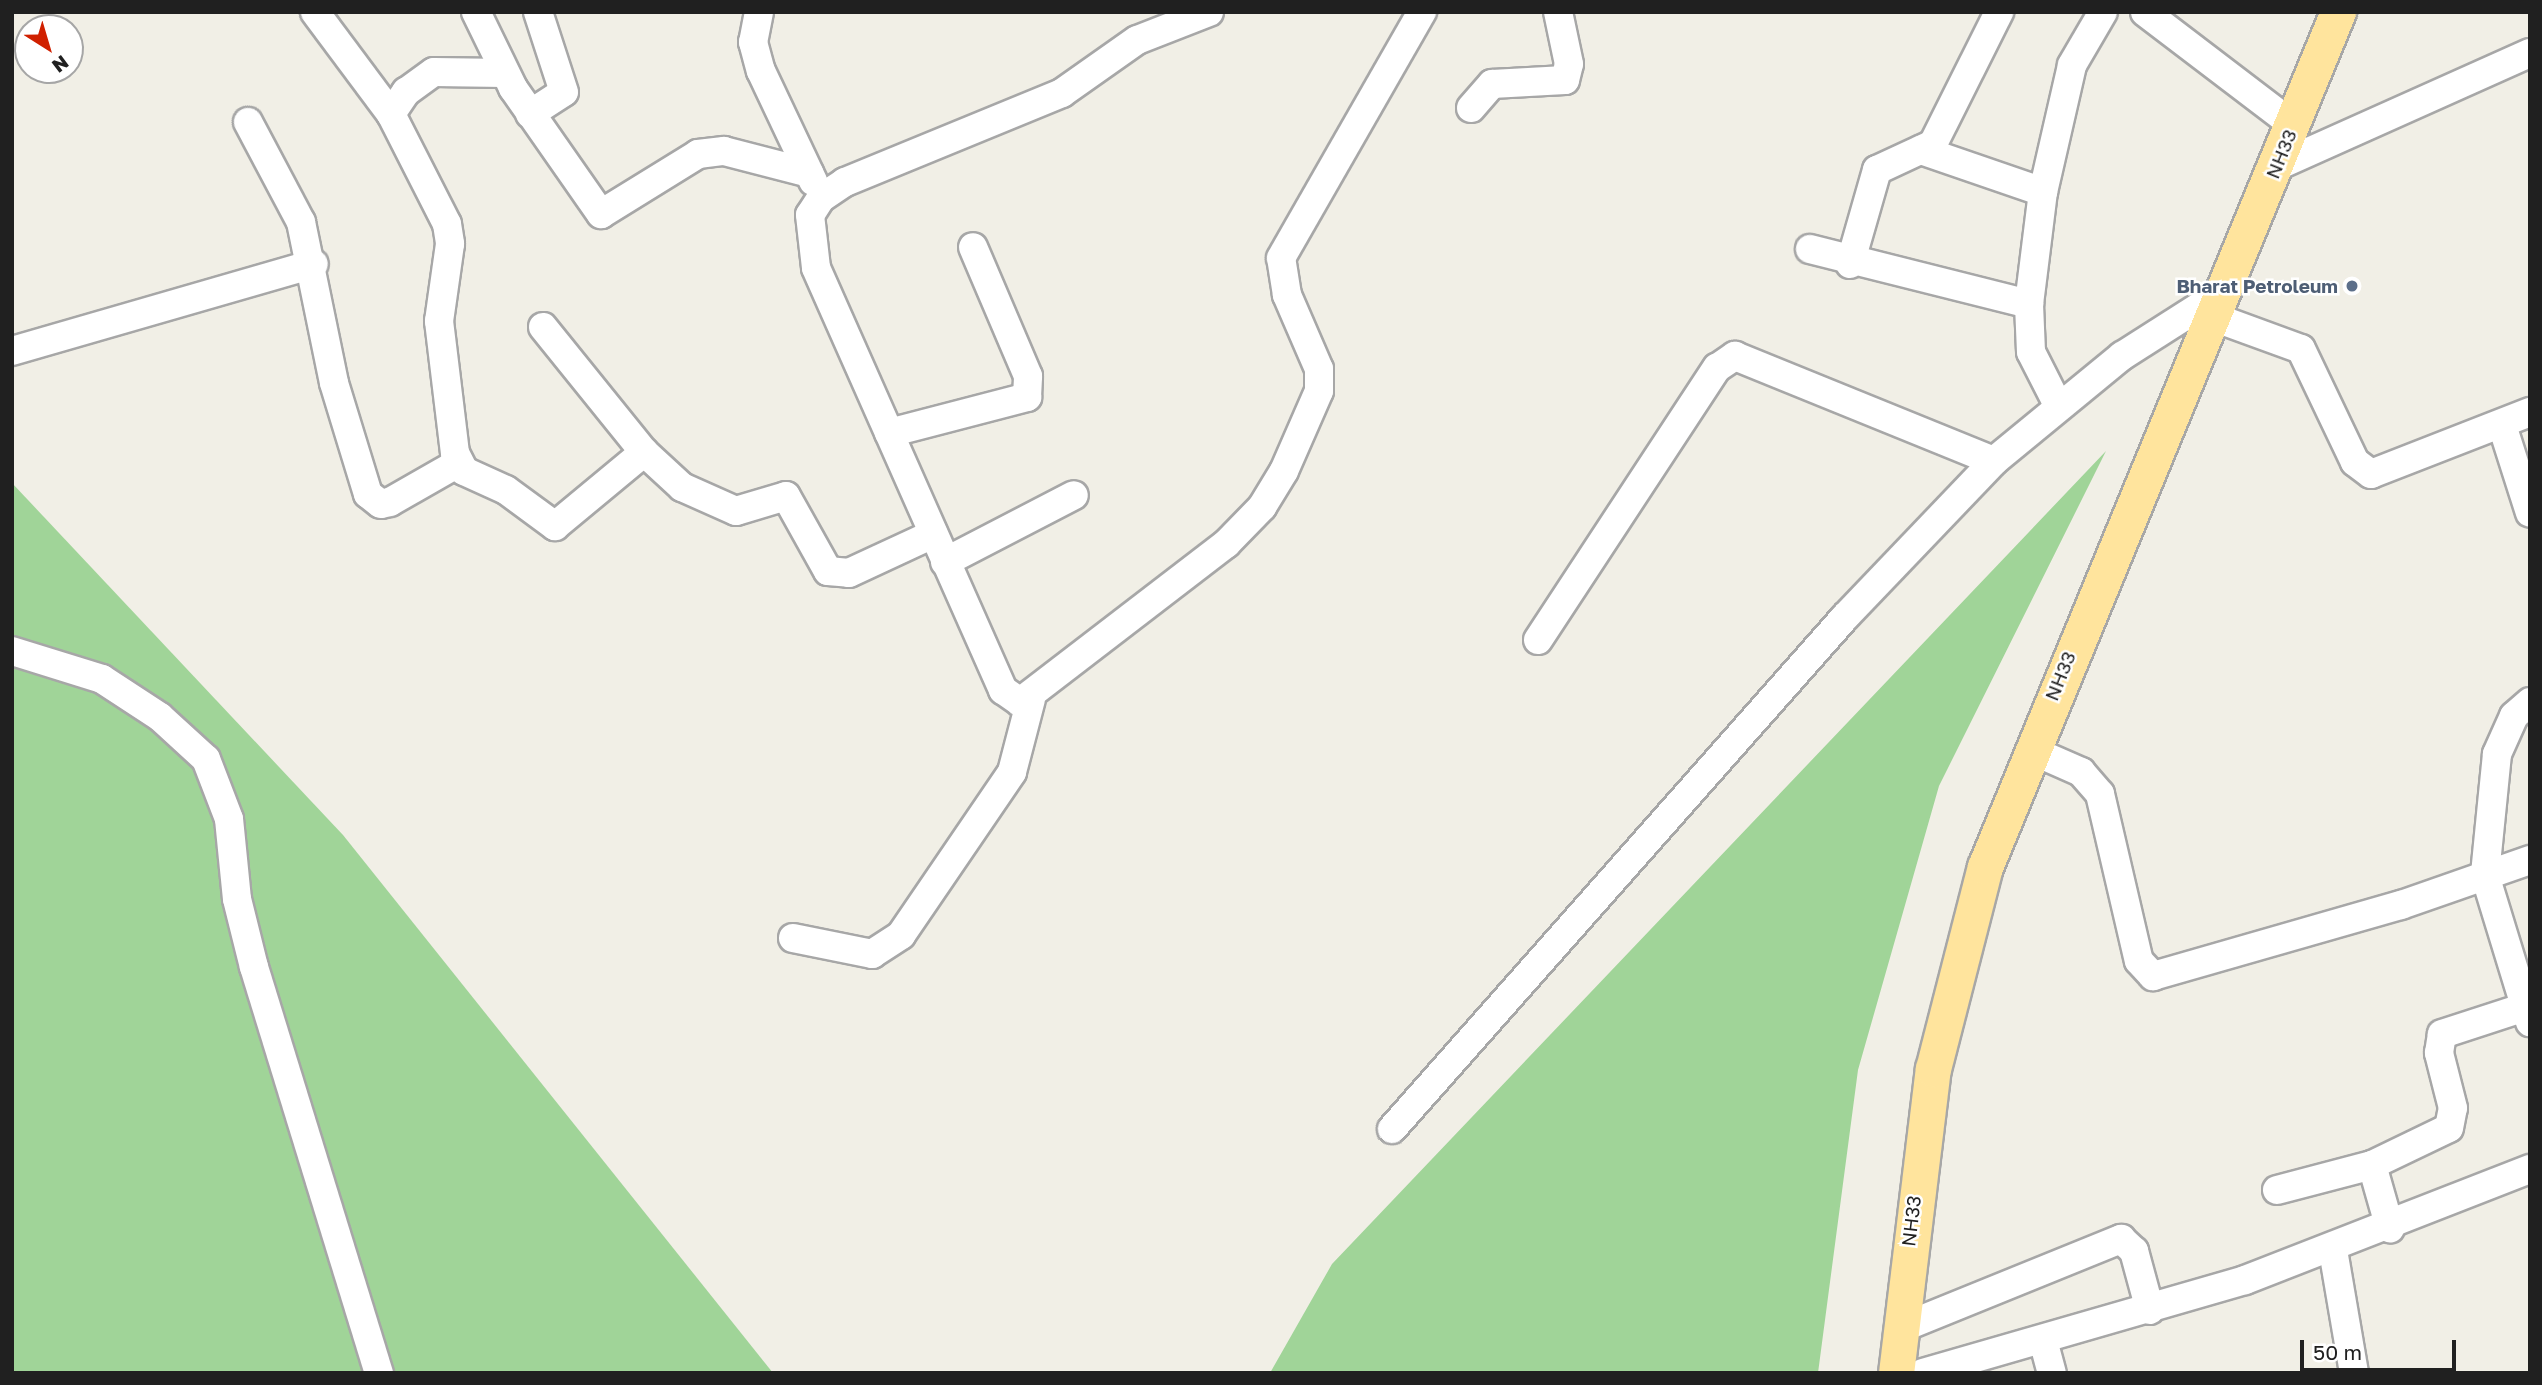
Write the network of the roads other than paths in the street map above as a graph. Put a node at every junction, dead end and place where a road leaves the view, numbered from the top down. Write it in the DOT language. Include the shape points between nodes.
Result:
graph roads {
  1 [pos="315,12"];
  2 [pos="476,12"];
  3 [pos="538,12"];
  4 [pos="759,12"];
  5 [pos="1209,12"];
  6 [pos="1422,12"];
  7 [pos="1558,12"];
  8 [pos="2103,12"];
  9 [pos="2145,12"];
  10 [pos="2338,12"];
  11 [pos="1989,15"];
  12 [pos="2530,53"];
  13 [pos="505,73"];
  14 [pos="1471,108"];
  15 [pos="391,114"];
  16 [pos="530,114"];
  17 [pos="248,122"];
  18 [pos="2292,124"];
  19 [pos="1921,150"];
  20 [pos="2276,167"];
  21 [pos="809,173"];
  22 [pos="2043,192"];
  23 [pos="821,198"];
  24 [pos="973,247"];
  25 [pos="1811,249"];
  26 [pos="314,264"];
  27 [pos="1850,264"];
  28 [pos="2221,303"];
  29 [pos="2029,304"];
  30 [pos="543,327"];
  31 [pos="12,351"];
  32 [pos="2058,405"];
  33 [pos="2530,412"];
  34 [pos="2502,425"];
  35 [pos="889,433"];
  36 [pos="644,452"];
  37 [pos="1994,461"];
  38 [pos="458,463"];
  39 [pos="1074,495"];
  40 [pos="2530,513"];
  41 [pos="933,534"];
  42 [pos="945,562"];
  43 [pos="1538,640"];
  44 [pos="12,651"];
  45 [pos="1031,699"];
  46 [pos="2530,702"];
  47 [pos="2031,750"];
  48 [pos="2530,860"];
  49 [pos="2485,875"];
  50 [pos="793,938"];
  51 [pos="2527,1015"];
  52 [pos="1392,1129"];
  53 [pos="2372,1166"];
  54 [pos="2530,1169"];
  55 [pos="2277,1190"];
  56 [pos="2390,1228"];
  57 [pos="2333,1250"];
  58 [pos="2150,1310"];
  59 [pos="1899,1329"];
  60 [pos="2043,1340"];
  61 [pos="379,1373"];
  62 [pos="1896,1373"];
  63 [pos="1923,1373"];
  64 [pos="2052,1373"];
  65 [pos="2354,1373"];
  1 -- 15 [label="street"];
  2 -- 13 [label="street"];
  3 -- 16 [label="street" via="564,92"];
  4 -- 21 [label="street" via="753,42 761,71"];
  5 -- 23 [label="street" via="1137,40 1062,93 845,182"];
  6 -- 45 [label="street" via="1282,258 1287,295 1319,369 1319,391 1284,471 1262,507 1226,544"];
  7 -- 14 [label="street" via="1569,64 1564,79 1492,84"];
  8 -- 22 [label="street" via="2072,65"];
  9 -- 18 [label="street"];
  10 -- 18 [label="main road, NH33"];
  11 -- 19 [label="street" via="1940,134"];
  12 -- 20 [label="street"];
  13 -- 15 [label="street" via="434,72 407,92"];
  13 -- 16 [label="street"];
  15 -- 38 [label="street" via="447,224 450,244 439,321"];
  16 -- 21 [label="street" via="601,214 698,154 724,150"];
  17 -- 26 [label="street" via="290,196"];
  18 -- 20 [label="main road, NH33"];
  19 -- 22 [label="street"];
  19 -- 27 [label="street" via="1877,170"];
  20 -- 28 [label="main road, NH33"];
  21 -- 23 [label="street"];
  22 -- 29 [label="street"];
  23 -- 35 [label="street" via="808,234 816,268"];
  24 -- 35 [label="street" via="1028,376 1027,397"];
  25 -- 27 [label="street"];
  26 -- 31 [label="street"];
  26 -- 38 [label="street" via="334,383 368,494 381,504 390,502"];
  27 -- 29 [label="street"];
  28 -- 32 [label="street"];
  28 -- 34 [label="street" via="2301,349 2356,462 2371,474"];
  28 -- 47 [label="main road, NH33"];
  29 -- 32 [label="street" via="2031,352"];
  30 -- 36 [label="street"];
  32 -- 37 [label="street"];
  33 -- 34 [label="street"];
  34 -- 40 [label="street"];
  35 -- 41 [label="street"];
  36 -- 38 [label="street" via="555,526"];
  36 -- 41 [label="street" via="682,487 724,509 786,496 822,563 838,574"];
  37 -- 43 [label="street" via="1735,356 1712,375"];
  37 -- 52 [label="street" via="1845,617"];
  39 -- 42 [label="street"];
  41 -- 42 [label="street"];
  42 -- 45 [label="street" via="1003,690 1020,702"];
  44 -- 61 [label="street" via="103,678 160,717 206,759 229,819 237,900 254,967"];
  45 -- 50 [label="street" via="1012,772 901,935 872,954"];
  46 -- 49 [label="street" via="2514,716 2497,754"];
  47 -- 49 [label="street" via="2081,772 2100,794 2139,961 2153,976"];
  47 -- 59 [label="main road, NH33" via="1985,867 1933,1069"];
  48 -- 49 [label="street"];
  49 -- 51 [label="street"];
  51 -- 53 [label="street" via="2442,1034 2439,1053 2453,1108 2449,1128"];
  53 -- 55 [label="street"];
  53 -- 56 [label="street"];
  54 -- 56 [label="street"];
  56 -- 57 [label="street"];
  57 -- 58 [label="street"];
  57 -- 65 [label="street"];
  58 -- 59 [label="street" via="2134,1251 2121,1239"];
  58 -- 60 [label="street"];
  59 -- 62 [label="main road, NH33"];
  60 -- 63 [label="street"];
  60 -- 64 [label="street"];
}
